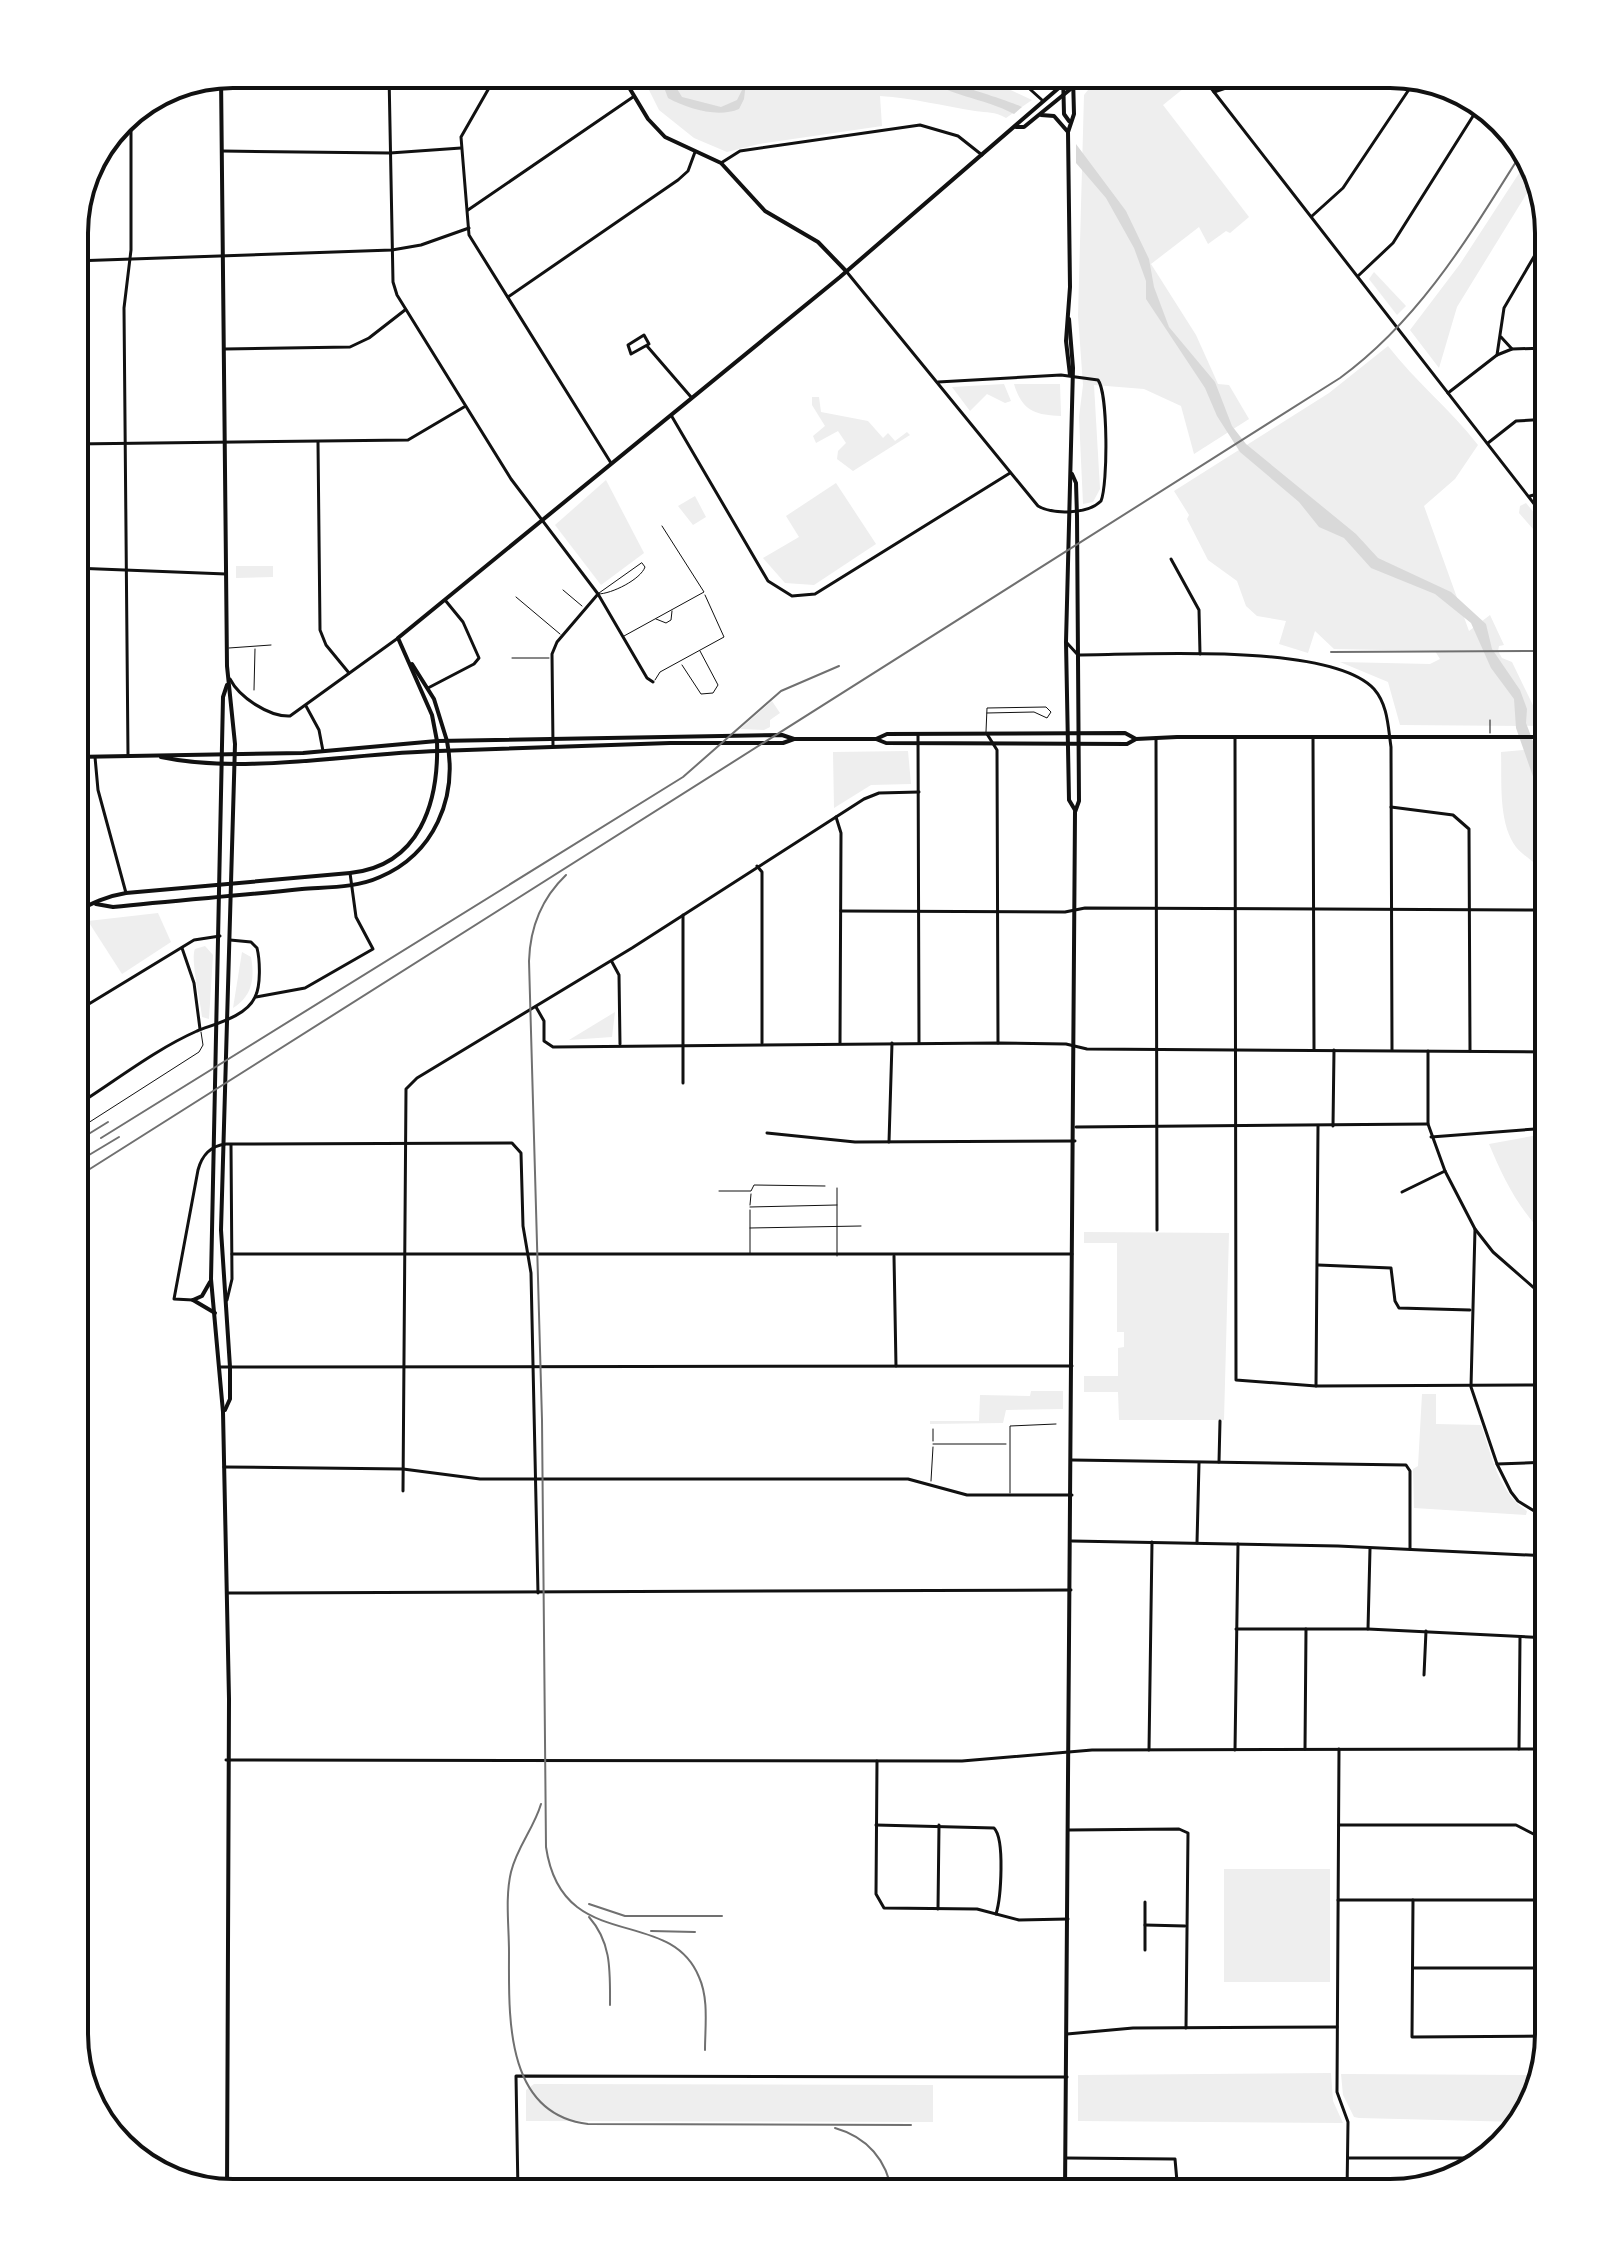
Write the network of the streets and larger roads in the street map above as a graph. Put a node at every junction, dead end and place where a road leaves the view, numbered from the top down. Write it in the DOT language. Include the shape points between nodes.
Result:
graph roads {
  1 [pos="221,88"];
  2 [pos="389,88"];
  3 [pos="489,88"];
  4 [pos="629,88"];
  5 [pos="1029,88"];
  6 [pos="1057,88"];
  7 [pos="1063,88"];
  8 [pos="1073,88"];
  9 [pos="1211,88"];
  10 [pos="1221,88"];
  11 [pos="1408,89"];
  12 [pos="1214,92"];
  13 [pos="633,96"];
  14 [pos="1063,96"];
  15 [pos="1042,100"];
  16 [pos="1474,115"];
  17 [pos="1039,116"];
  18 [pos="1069,121"];
  19 [pos="1016,127"];
  20 [pos="131,129"];
  21 [pos="1068,132"];
  22 [pos="461,148"];
  23 [pos="222,151"];
  24 [pos="695,151"];
  25 [pos="390,153"];
  26 [pos="982,155"];
  27 [pos="721,163"];
  28 [pos="468,210"];
  29 [pos="1312,216"];
  30 [pos="469,228"];
  31 [pos="392,250"];
  32 [pos="1535,253"];
  33 [pos="223,256"];
  34 [pos="131,260"];
  35 [pos="88,261"];
  36 [pos="846,271"];
  37 [pos="1358,276"];
  38 [pos="508,297"];
  39 [pos="405,310"];
  40 [pos="1501,337"];
  41 [pos="647,346"];
  42 [pos="1535,348"];
  43 [pos="224,349"];
  44 [pos="1512,349"];
  45 [pos="1497,355"];
  46 [pos="1070,375"];
  47 [pos="938,382"];
  48 [pos="1448,393"];
  49 [pos="691,397"];
  50 [pos="464,407"];
  51 [pos="671,415"];
  52 [pos="1535,420"];
  53 [pos="225,442"];
  54 [pos="318,442"];
  55 [pos="125,443"];
  56 [pos="1488,443"];
  57 [pos="88,444"];
  58 [pos="612,464"];
  59 [pos="1010,473"];
  60 [pos="1072,474"];
  61 [pos="1535,495"];
  62 [pos="1529,497"];
  63 [pos="1535,505"];
  64 [pos="539,521"];
  65 [pos="1171,559"];
  66 [pos="88,569"];
  67 [pos="127,570"];
  68 [pos="226,574"];
  69 [pos="598,594"];
  70 [pos="445,599"];
  71 [pos="398,638"];
  72 [pos="1066,642"];
  73 [pos="1200,654"];
  74 [pos="1078,655"];
  75 [pos="410,662"];
  76 [pos="227,666"];
  77 [pos="349,673"];
  78 [pos="653,682"];
  79 [pos="227,685"];
  80 [pos="428,688"];
  81 [pos="1068,688"];
  82 [pos="1079,689"];
  83 [pos="306,706"];
  84 [pos="986,733"];
  85 [pos="1068,733"];
  86 [pos="1079,733"];
  87 [pos="918,734"];
  88 [pos="553,737"];
  89 [pos="1235,737"];
  90 [pos="1313,737"];
  91 [pos="1535,737"];
  92 [pos="1156,738"];
  93 [pos="1390,738"];
  94 [pos="794,739"];
  95 [pos="876,739"];
  96 [pos="1136,739"];
  97 [pos="437,741"];
  98 [pos="447,741"];
  99 [pos="918,743"];
  100 [pos="996,744"];
  101 [pos="1069,744"];
  102 [pos="1079,744"];
  103 [pos="553,748"];
  104 [pos="438,751"];
  105 [pos="449,751"];
  106 [pos="323,752"];
  107 [pos="223,753"];
  108 [pos="235,753"];
  109 [pos="128,756"];
  110 [pos="155,756"];
  111 [pos="88,757"];
  112 [pos="95,757"];
  113 [pos="222,762"];
  114 [pos="234,762"];
  115 [pos="919,792"];
  116 [pos="1391,807"];
  117 [pos="1075,810"];
  118 [pos="836,817"];
  119 [pos="757,866"];
  120 [pos="350,873"];
  121 [pos="222,884"];
  122 [pos="231,884"];
  123 [pos="351,884"];
  124 [pos="126,893"];
  125 [pos="231,896"];
  126 [pos="221,897"];
  127 [pos="96,904"];
  128 [pos="88,907"];
  129 [pos="1313,909"];
  130 [pos="1392,909"];
  131 [pos="1157,910"];
  132 [pos="1236,910"];
  133 [pos="1469,910"];
  134 [pos="1535,910"];
  135 [pos="841,911"];
  136 [pos="998,911"];
  137 [pos="1076,911"];
  138 [pos="919,912"];
  139 [pos="683,915"];
  140 [pos="220,936"];
  141 [pos="230,940"];
  142 [pos="182,948"];
  143 [pos="611,961"];
  144 [pos="256,997"];
  145 [pos="88,1005"];
  146 [pos="536,1007"];
  147 [pos="200,1030"];
  148 [pos="684,1043"];
  149 [pos="762,1043"];
  150 [pos="840,1043"];
  151 [pos="892,1043"];
  152 [pos="919,1043"];
  153 [pos="998,1043"];
  154 [pos="620,1044"];
  155 [pos="1076,1045"];
  156 [pos="1156,1049"];
  157 [pos="1235,1050"];
  158 [pos="1314,1050"];
  159 [pos="1334,1050"];
  160 [pos="1392,1050"];
  161 [pos="1428,1051"];
  162 [pos="1470,1051"];
  163 [pos="1535,1052"];
  164 [pos="683,1083"];
  165 [pos="88,1098"];
  166 [pos="1428,1124"];
  167 [pos="1318,1126"];
  168 [pos="1333,1126"];
  169 [pos="1076,1127"];
  170 [pos="1156,1127"];
  171 [pos="1236,1127"];
  172 [pos="1535,1129"];
  173 [pos="767,1133"];
  174 [pos="1431,1137"];
  175 [pos="1075,1141"];
  176 [pos="889,1142"];
  177 [pos="404,1143"];
  178 [pos="231,1145"];
  179 [pos="1445,1171"];
  180 [pos="1402,1192"];
  181 [pos="1475,1229"];
  182 [pos="1157,1230"];
  183 [pos="232,1254"];
  184 [pos="1074,1254"];
  185 [pos="403,1255"];
  186 [pos="527,1256"];
  187 [pos="894,1256"];
  188 [pos="1318,1265"];
  189 [pos="211,1279"];
  190 [pos="1535,1290"];
  191 [pos="193,1300"];
  192 [pos="225,1304"];
  193 [pos="1470,1310"];
  194 [pos="215,1313"];
  195 [pos="404,1366"];
  196 [pos="896,1366"];
  197 [pos="1072,1366"];
  198 [pos="221,1367"];
  199 [pos="230,1367"];
  200 [pos="535,1368"];
  201 [pos="1535,1385"];
  202 [pos="1316,1386"];
  203 [pos="1471,1387"];
  204 [pos="223,1412"];
  205 [pos="1220,1421"];
  206 [pos="1072,1460"];
  207 [pos="1199,1461"];
  208 [pos="1219,1462"];
  209 [pos="1535,1463"];
  210 [pos="1497,1464"];
  211 [pos="224,1467"];
  212 [pos="403,1469"];
  213 [pos="538,1479"];
  214 [pos="403,1491"];
  215 [pos="1072,1495"];
  216 [pos="1535,1511"];
  217 [pos="1072,1541"];
  218 [pos="1152,1542"];
  219 [pos="1197,1543"];
  220 [pos="1238,1544"];
  221 [pos="1370,1547"];
  222 [pos="1410,1549"];
  223 [pos="1535,1555"];
  224 [pos="1071,1590"];
  225 [pos="227,1593"];
  226 [pos="538,1593"];
  227 [pos="1236,1629"];
  228 [pos="1306,1629"];
  229 [pos="1368,1629"];
  230 [pos="1426,1631"];
  231 [pos="1520,1637"];
  232 [pos="1535,1638"];
  233 [pos="1424,1675"];
  234 [pos="1339,1749"];
  235 [pos="1519,1749"];
  236 [pos="1535,1749"];
  237 [pos="1149,1750"];
  238 [pos="1235,1750"];
  239 [pos="1305,1750"];
  240 [pos="1070,1752"];
  241 [pos="226,1760"];
  242 [pos="877,1761"];
  243 [pos="876,1825"];
  244 [pos="939,1825"];
  245 [pos="1339,1825"];
  246 [pos="1069,1830"];
  247 [pos="1535,1835"];
  248 [pos="1338,1900"];
  249 [pos="1413,1900"];
  250 [pos="1535,1900"];
  251 [pos="1145,1902"];
  252 [pos="938,1910"];
  253 [pos="996,1914"];
  254 [pos="1068,1919"];
  255 [pos="1145,1925"];
  256 [pos="1186,1926"];
  257 [pos="1145,1950"];
  258 [pos="1413,1968"];
  259 [pos="1535,1968"];
  260 [pos="1337,2027"];
  261 [pos="1186,2028"];
  262 [pos="1067,2034"];
  263 [pos="1535,2036"];
  264 [pos="1067,2077"];
  265 [pos="1066,2158"];
  266 [pos="1348,2158"];
  267 [pos="1466,2158"];
  268 [pos="227,2179"];
  269 [pos="518,2179"];
  270 [pos="1065,2179"];
  271 [pos="1177,2179"];
  272 [pos="1347,2179"];
  1 -- 23 [label="main road"];
  2 -- 25 [label="street"];
  3 -- 22 [label="street" via="461,137"];
  4 -- 13 [label="main road"];
  5 -- 15 [label="street"];
  6 -- 15 [label="main road"];
  7 -- 14 [label="main road"];
  8 -- 14 [label="main road"];
  8 -- 18 [label="main road" via="1074,114"];
  9 -- 12 [label="street"];
  10 -- 12 [label="street"];
  11 -- 29 [label="street" via="1347,184"];
  12 -- 29 [label="street"];
  13 -- 24 [label="main road" via="665,137"];
  13 -- 28 [label="street"];
  14 -- 17 [label="main road"];
  14 -- 18 [label="main road"];
  15 -- 19 [label="main road"];
  16 -- 37 [label="street" via="1393,243"];
  17 -- 19 [label="main road"];
  17 -- 21 [label="main road" via="1054,116"];
  18 -- 21 [label="main road"];
  19 -- 26 [label="main road"];
  20 -- 34 [label="street"];
  21 -- 46 [label="main road"];
  22 -- 25 [label="street"];
  22 -- 28 [label="street"];
  23 -- 25 [label="street"];
  23 -- 33 [label="main road"];
  24 -- 27 [label="main road"];
  24 -- 38 [label="street" via="688,171 678,180"];
  25 -- 31 [label="street"];
  26 -- 27 [label="street" via="958,136 909,124 767,146 732,154"];
  26 -- 36 [label="main road"];
  27 -- 36 [label="main road" via="765,211 818,242"];
  28 -- 30 [label="street"];
  29 -- 37 [label="street"];
  30 -- 31 [label="street"];
  30 -- 38 [label="street"];
  31 -- 33 [label="street"];
  31 -- 39 [label="street" via="394,288"];
  32 -- 40 [label="street" via="1512,289"];
  33 -- 34 [label="street"];
  33 -- 43 [label="main road"];
  34 -- 35 [label="street"];
  34 -- 55 [label="street" via="124,308"];
  36 -- 47 [label="street"];
  36 -- 49 [label="main road"];
  37 -- 48 [label="street"];
  38 -- 58 [label="street"];
  39 -- 43 [label="street" via="350,347"];
  39 -- 50 [label="street"];
  40 -- 44 [label="street"];
  40 -- 45 [label="street"];
  41 -- 41 [label="street" via="648,338 641,335 627,349 633,354"];
  41 -- 49 [label="street"];
  42 -- 44 [label="street"];
  43 -- 53 [label="main road"];
  44 -- 45 [label="street"];
  45 -- 48 [label="street"];
  46 -- 47 [label="street"];
  46 -- 59 [label="street" via="1094,377 1103,390 1104,492 1099,503 1083,510 1038,506"];
  46 -- 60 [label="main road"];
  47 -- 59 [label="street"];
  48 -- 56 [label="street"];
  49 -- 51 [label="main road"];
  50 -- 54 [label="street" via="408,440"];
  50 -- 64 [label="street"];
  51 -- 58 [label="main road"];
  51 -- 59 [label="street" via="768,581 792,596 810,596 842,579"];
  52 -- 56 [label="street" via="1516,421"];
  53 -- 54 [label="street"];
  53 -- 55 [label="street"];
  53 -- 68 [label="main road"];
  54 -- 77 [label="street" via="320,630"];
  55 -- 57 [label="street"];
  55 -- 67 [label="street"];
  56 -- 62 [label="street"];
  58 -- 64 [label="main road"];
  60 -- 72 [label="main road"];
  60 -- 74 [label="main road"];
  61 -- 62 [label="street"];
  62 -- 63 [label="street"];
  64 -- 69 [label="street"];
  64 -- 70 [label="main road"];
  65 -- 73 [label="street" via="1199,610"];
  66 -- 67 [label="street"];
  67 -- 68 [label="street"];
  67 -- 109 [label="street"];
  68 -- 76 [label="main road"];
  69 -- 78 [label="street"];
  69 -- 88 [label="street" via="562,636 552,658"];
  70 -- 71 [label="main road"];
  70 -- 80 [label="street" via="463,622 479,658"];
  71 -- 75 [label="main road"];
  71 -- 77 [label="street"];
  72 -- 74 [label="street"];
  72 -- 81 [label="main road"];
  73 -- 74 [label="street"];
  73 -- 93 [label="street" via="1272,655 1355,676 1382,700"];
  74 -- 82 [label="main road"];
  75 -- 80 [label="main road"];
  75 -- 97 [label="main road"];
  76 -- 79 [label="main road"];
  76 -- 83 [label="street" via="237,692 276,714 290,716"];
  77 -- 83 [label="street"];
  79 -- 107 [label="main road"];
  79 -- 108 [label="main road"];
  80 -- 98 [label="main road"];
  81 -- 82 [label="main road"];
  81 -- 85 [label="main road"];
  82 -- 86 [label="main road"];
  83 -- 106 [label="street"];
  84 -- 85 [label="main road"];
  84 -- 87 [label="main road"];
  84 -- 100 [label="street"];
  85 -- 86 [label="main road"];
  85 -- 101 [label="main road"];
  86 -- 96 [label="main road" via="1125,733"];
  86 -- 102 [label="main road"];
  87 -- 95 [label="main road"];
  87 -- 99 [label="street"];
  88 -- 94 [label="main road"];
  88 -- 98 [label="main road"];
  88 -- 103 [label="street"];
  89 -- 90 [label="main road"];
  89 -- 92 [label="main road"];
  89 -- 132 [label="street"];
  90 -- 93 [label="main road"];
  90 -- 129 [label="street"];
  91 -- 93 [label="main road"];
  92 -- 96 [label="main road"];
  92 -- 131 [label="street"];
  93 -- 116 [label="street"];
  94 -- 95 [label="main road"];
  94 -- 103 [label="main road"];
  95 -- 99 [label="main road"];
  96 -- 102 [label="main road" via="1127,744"];
  97 -- 98 [label="main road"];
  97 -- 104 [label="main road"];
  97 -- 106 [label="main road"];
  98 -- 105 [label="main road"];
  99 -- 100 [label="main road"];
  99 -- 115 [label="street"];
  100 -- 101 [label="main road"];
  100 -- 136 [label="street"];
  101 -- 102 [label="main road"];
  101 -- 117 [label="main road" via="1069,800"];
  102 -- 117 [label="main road"];
  103 -- 105 [label="main road"];
  104 -- 105 [label="main road"];
  104 -- 114 [label="main road"];
  104 -- 120 [label="main road" via="435,795 417,833 384,863"];
  105 -- 123 [label="main road" via="449,789 429,838 398,868"];
  106 -- 108 [label="main road"];
  107 -- 108 [label="main road"];
  107 -- 110 [label="main road"];
  107 -- 113 [label="main road"];
  108 -- 114 [label="main road"];
  109 -- 110 [label="main road"];
  109 -- 112 [label="main road"];
  110 -- 113 [label="main road"];
  111 -- 112 [label="main road"];
  112 -- 124 [label="street" via="98,790"];
  113 -- 114 [label="main road"];
  113 -- 121 [label="main road"];
  114 -- 122 [label="main road"];
  115 -- 118 [label="street" via="874,794"];
  115 -- 138 [label="street"];
  116 -- 130 [label="street"];
  116 -- 133 [label="street" via="1453,815 1465,822 1471,835"];
  117 -- 137 [label="main road"];
  118 -- 119 [label="street"];
  118 -- 135 [label="street" via="841,829"];
  119 -- 139 [label="street"];
  119 -- 149 [label="street" via="762,872"];
  120 -- 122 [label="main road"];
  120 -- 123 [label="street"];
  121 -- 122 [label="main road"];
  121 -- 124 [label="main road"];
  121 -- 126 [label="main road"];
  122 -- 125 [label="main road"];
  123 -- 125 [label="main road"];
  123 -- 144 [label="street" via="356,917 373,949 305,988"];
  124 -- 127 [label="main road" via="104,896"];
  125 -- 126 [label="main road"];
  125 -- 141 [label="main road"];
  126 -- 127 [label="main road"];
  126 -- 140 [label="main road"];
  127 -- 128 [label="main road"];
  129 -- 130 [label="street"];
  129 -- 132 [label="street"];
  129 -- 158 [label="street"];
  130 -- 133 [label="street"];
  130 -- 160 [label="street"];
  131 -- 132 [label="street"];
  131 -- 137 [label="street"];
  131 -- 156 [label="street"];
  132 -- 157 [label="street"];
  133 -- 134 [label="street"];
  133 -- 162 [label="street"];
  135 -- 138 [label="street"];
  135 -- 150 [label="street"];
  136 -- 137 [label="street"];
  136 -- 138 [label="street"];
  136 -- 153 [label="street"];
  137 -- 155 [label="main road"];
  138 -- 152 [label="street"];
  139 -- 143 [label="street"];
  139 -- 148 [label="street"];
  140 -- 142 [label="street" via="199,938"];
  140 -- 189 [label="main road"];
  141 -- 144 [label="street" via="251,942 257,948"];
  141 -- 192 [label="main road"];
  142 -- 145 [label="street"];
  142 -- 147 [label="street" via="194,983"];
  143 -- 146 [label="street"];
  143 -- 154 [label="street" via="619,975"];
  144 -- 147 [label="street" via="230,1018"];
  146 -- 154 [label="street" via="550,1046"];
  146 -- 177 [label="street" via="409,1085"];
  147 -- 165 [label="street"];
  148 -- 149 [label="street"];
  148 -- 154 [label="street"];
  148 -- 164 [label="street"];
  149 -- 150 [label="street"];
  150 -- 151 [label="street"];
  151 -- 152 [label="street"];
  151 -- 176 [label="street"];
  152 -- 153 [label="street"];
  153 -- 155 [label="street"];
  155 -- 156 [label="street"];
  155 -- 169 [label="main road"];
  156 -- 157 [label="street"];
  156 -- 170 [label="street"];
  157 -- 158 [label="street"];
  157 -- 171 [label="street"];
  158 -- 159 [label="street"];
  159 -- 160 [label="street"];
  159 -- 168 [label="street"];
  160 -- 161 [label="street"];
  161 -- 162 [label="street"];
  161 -- 166 [label="street"];
  162 -- 163 [label="street"];
  166 -- 168 [label="street"];
  166 -- 174 [label="street"];
  167 -- 168 [label="street"];
  167 -- 171 [label="street"];
  167 -- 188 [label="street"];
  169 -- 170 [label="street"];
  169 -- 175 [label="main road"];
  170 -- 171 [label="street"];
  170 -- 182 [label="street"];
  171 -- 202 [label="street" via="1235,1372 1240,1383"];
  172 -- 174 [label="street"];
  173 -- 176 [label="street"];
  174 -- 179 [label="street"];
  175 -- 176 [label="street"];
  175 -- 184 [label="main road"];
  177 -- 178 [label="street"];
  177 -- 185 [label="street"];
  177 -- 186 [label="street" via="518,1147"];
  178 -- 183 [label="street"];
  178 -- 191 [label="street" via="209,1150 198,1170 174,1299"];
  179 -- 180 [label="street"];
  179 -- 181 [label="street"];
  181 -- 190 [label="street"];
  181 -- 193 [label="street"];
  183 -- 185 [label="street"];
  183 -- 192 [label="street"];
  184 -- 187 [label="street"];
  184 -- 197 [label="main road"];
  185 -- 186 [label="street"];
  185 -- 195 [label="street"];
  186 -- 187 [label="street"];
  186 -- 200 [label="street"];
  187 -- 196 [label="street"];
  188 -- 193 [label="street" via="1391,1268 1399,1308"];
  188 -- 202 [label="street"];
  189 -- 191 [label="main road"];
  189 -- 194 [label="main road"];
  191 -- 194 [label="main road"];
  192 -- 199 [label="main road"];
  193 -- 203 [label="street"];
  194 -- 198 [label="main road"];
  195 -- 199 [label="street"];
  195 -- 200 [label="street"];
  195 -- 212 [label="street"];
  196 -- 197 [label="street"];
  196 -- 200 [label="street"];
  197 -- 206 [label="main road"];
  198 -- 199 [label="street"];
  198 -- 204 [label="main road"];
  199 -- 204 [label="main road" via="230,1399"];
  200 -- 213 [label="street"];
  201 -- 203 [label="street"];
  202 -- 203 [label="street"];
  203 -- 210 [label="street"];
  204 -- 211 [label="main road"];
  205 -- 208 [label="street"];
  206 -- 207 [label="street"];
  206 -- 215 [label="main road"];
  207 -- 208 [label="street"];
  207 -- 219 [label="street"];
  208 -- 222 [label="street" via="1406,1465"];
  209 -- 210 [label="street"];
  210 -- 216 [label="street" via="1518,1501"];
  211 -- 212 [label="street"];
  211 -- 225 [label="main road"];
  212 -- 213 [label="street" via="453,1478"];
  212 -- 214 [label="street"];
  213 -- 215 [label="street" via="908,1479 958,1494"];
  213 -- 226 [label="street"];
  215 -- 217 [label="main road"];
  217 -- 218 [label="street"];
  217 -- 224 [label="main road"];
  218 -- 219 [label="street"];
  218 -- 237 [label="street"];
  219 -- 220 [label="street"];
  220 -- 221 [label="street"];
  220 -- 227 [label="street"];
  221 -- 222 [label="street"];
  221 -- 229 [label="street"];
  222 -- 223 [label="street"];
  224 -- 226 [label="street"];
  224 -- 240 [label="main road"];
  225 -- 226 [label="street"];
  225 -- 241 [label="main road"];
  227 -- 228 [label="street"];
  227 -- 238 [label="street"];
  228 -- 229 [label="street"];
  228 -- 239 [label="street"];
  229 -- 230 [label="street"];
  230 -- 231 [label="street"];
  230 -- 233 [label="street"];
  231 -- 232 [label="street"];
  231 -- 235 [label="street"];
  234 -- 235 [label="street"];
  234 -- 239 [label="street"];
  234 -- 245 [label="street"];
  235 -- 236 [label="street"];
  237 -- 238 [label="street"];
  237 -- 240 [label="street"];
  238 -- 239 [label="street"];
  240 -- 242 [label="street" via="973,1761"];
  240 -- 246 [label="main road"];
  241 -- 242 [label="street"];
  241 -- 268 [label="main road"];
  242 -- 243 [label="street"];
  243 -- 244 [label="street"];
  243 -- 252 [label="street" via="880,1905"];
  244 -- 252 [label="street"];
  244 -- 253 [label="street" via="987,1825 999,1833"];
  245 -- 247 [label="street" via="1516,1825"];
  245 -- 248 [label="street"];
  246 -- 254 [label="main road"];
  246 -- 256 [label="street" via="1186,1831"];
  248 -- 249 [label="street"];
  248 -- 260 [label="street"];
  249 -- 250 [label="street"];
  249 -- 258 [label="street"];
  251 -- 255 [label="street"];
  252 -- 253 [label="street"];
  253 -- 254 [label="street" via="1019,1920"];
  254 -- 262 [label="main road"];
  255 -- 256 [label="street"];
  255 -- 257 [label="street"];
  256 -- 261 [label="street"];
  258 -- 259 [label="street"];
  258 -- 263 [label="street" via="1412,2037"];
  260 -- 261 [label="street"];
  260 -- 266 [label="street" via="1337,2092 1348,2122"];
  261 -- 262 [label="street"];
  262 -- 264 [label="main road"];
  264 -- 265 [label="main road"];
  264 -- 269 [label="street" via="516,2076"];
  265 -- 270 [label="main road"];
  265 -- 271 [label="street" via="1175,2159"];
  266 -- 267 [label="street"];
  266 -- 272 [label="street"];
}
